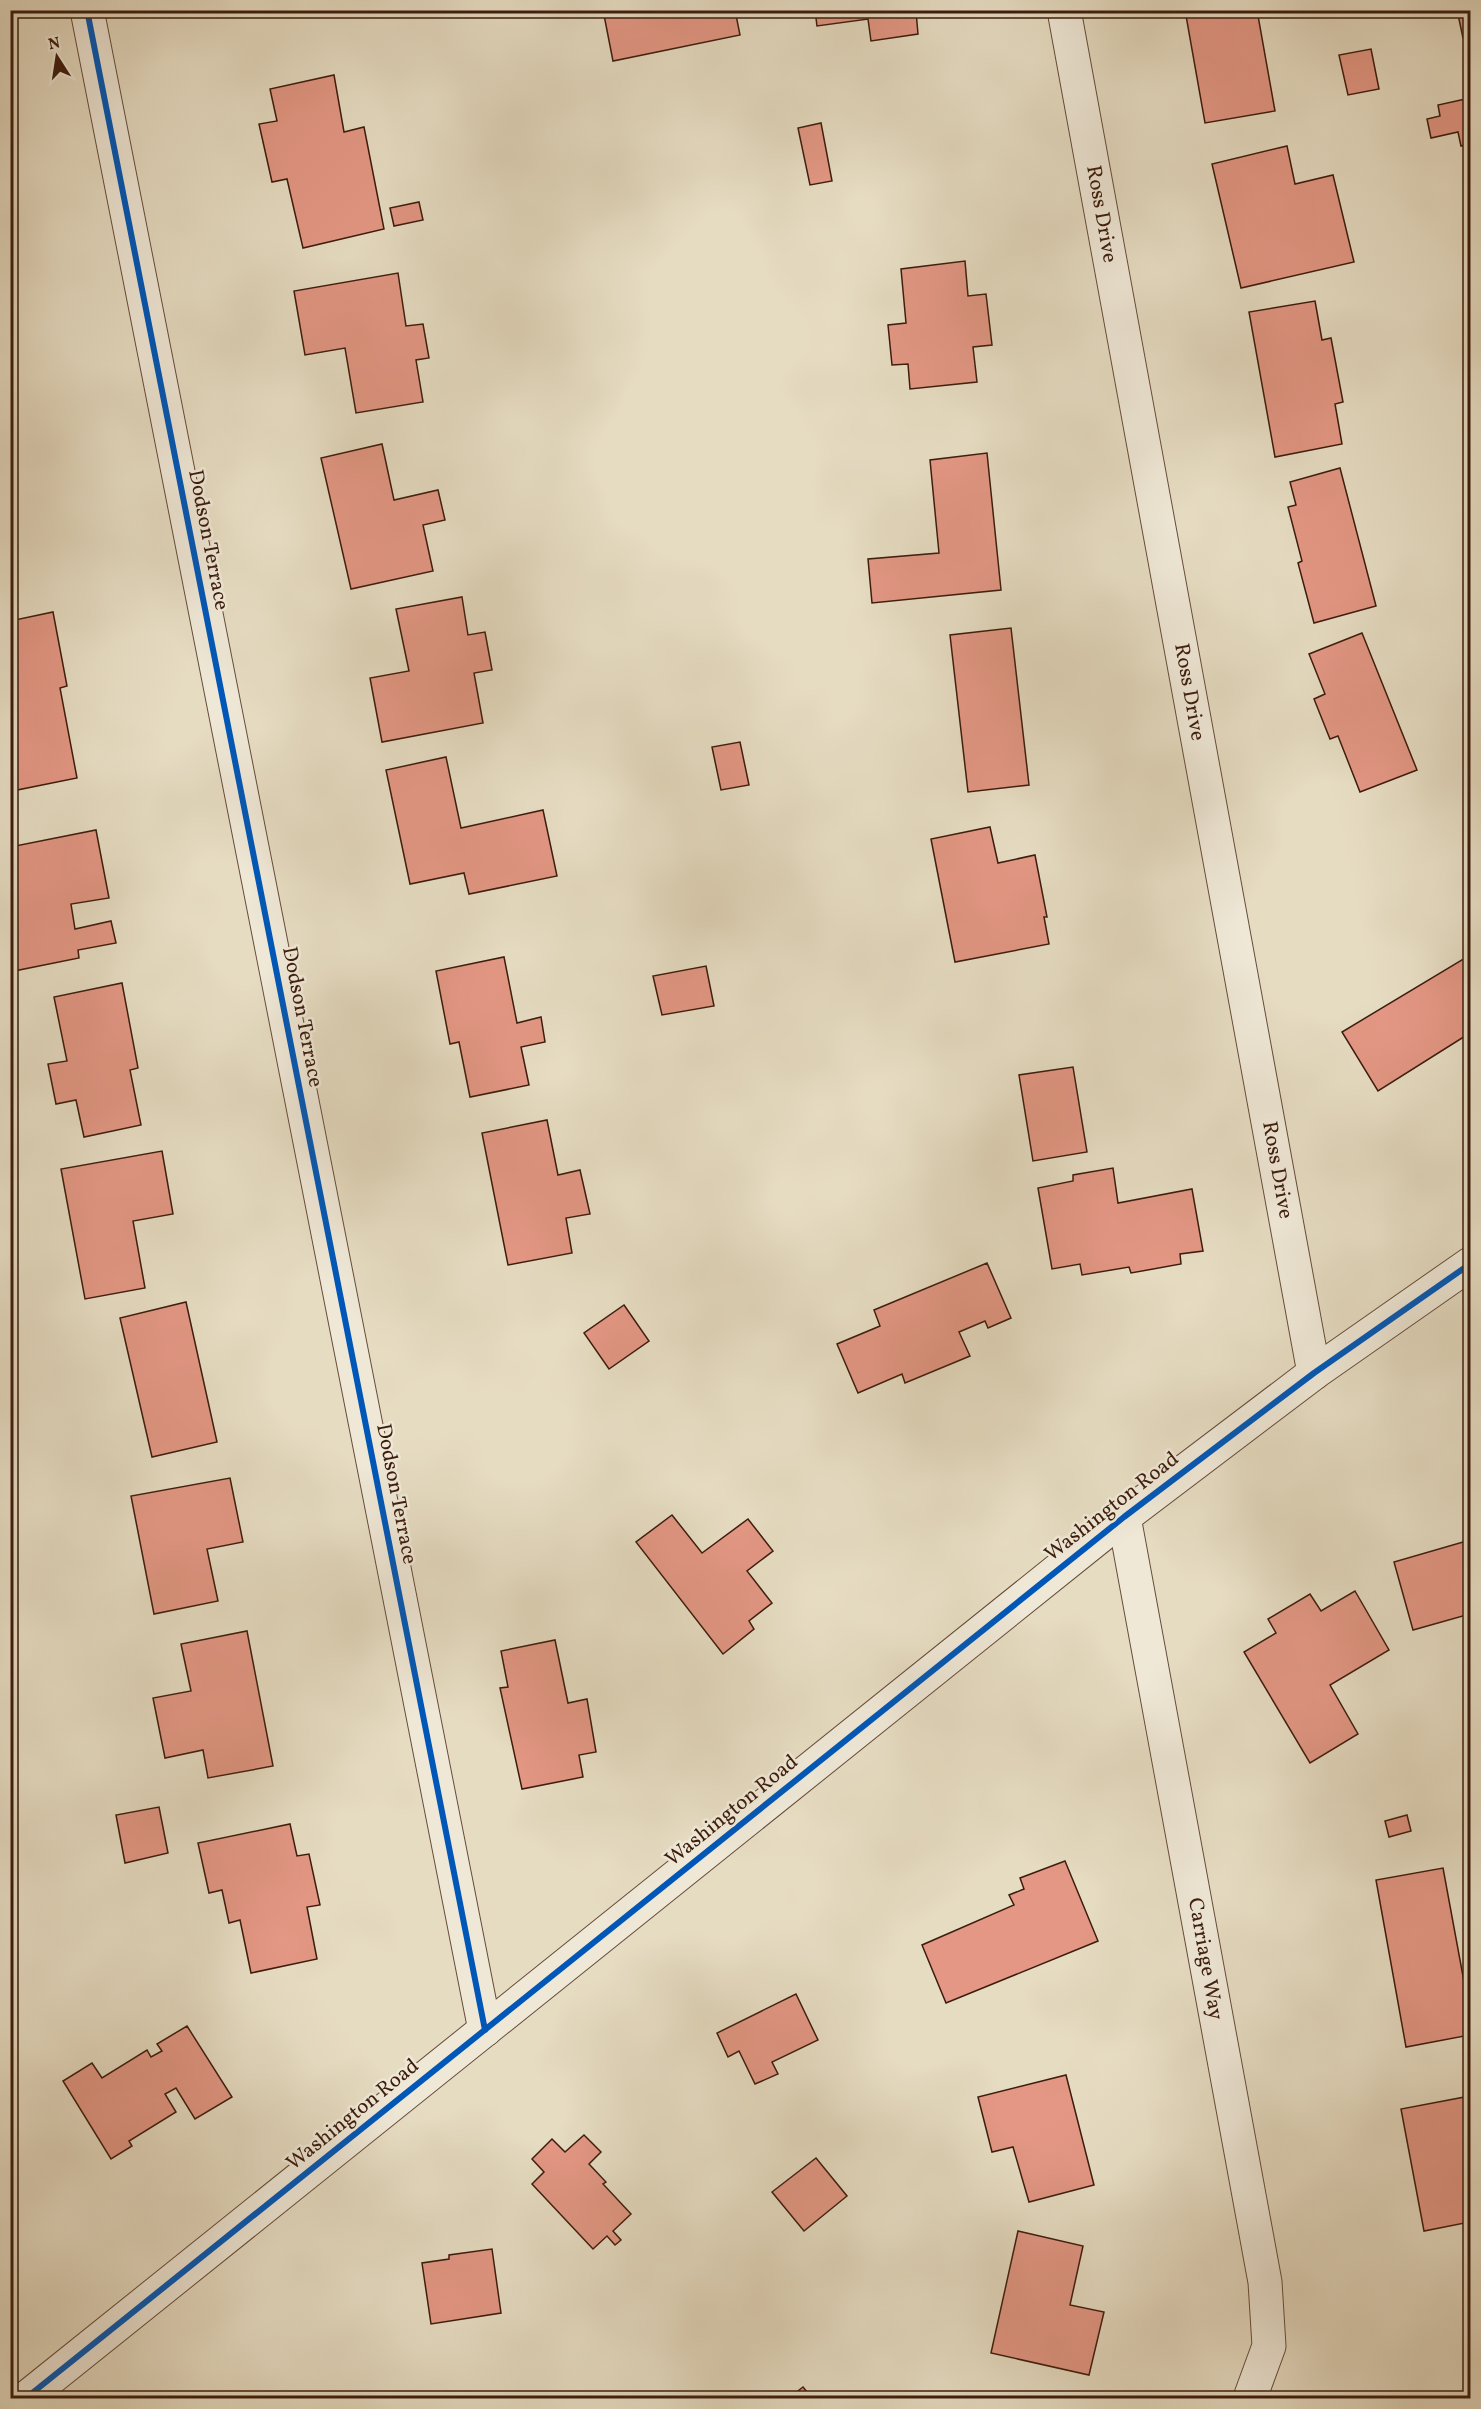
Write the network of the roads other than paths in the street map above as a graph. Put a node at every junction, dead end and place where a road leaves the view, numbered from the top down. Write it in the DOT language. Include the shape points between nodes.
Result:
graph roads {
  1 [pos="87,10"];
  2 [pos="1064,10"];
  3 [pos="1470,1264"];
  4 [pos="1314,1373"];
  5 [pos="1124,1517"];
  6 [pos="485,2030"];
  7 [pos="26,2398"];
  8 [pos="1250,2398"];
  1 -- 6 [label="street, Dodson Terrace"];
  2 -- 4 [label="street, Ross Drive"];
  3 -- 4 [label="street, Washington Road"];
  4 -- 5 [label="street, Washington Road"];
  5 -- 6 [label="street, Washington Road"];
  5 -- 8 [label="street, Carriage Way" via="1265,2282 1269,2346"];
  6 -- 7 [label="street, Washington Road"];
}
